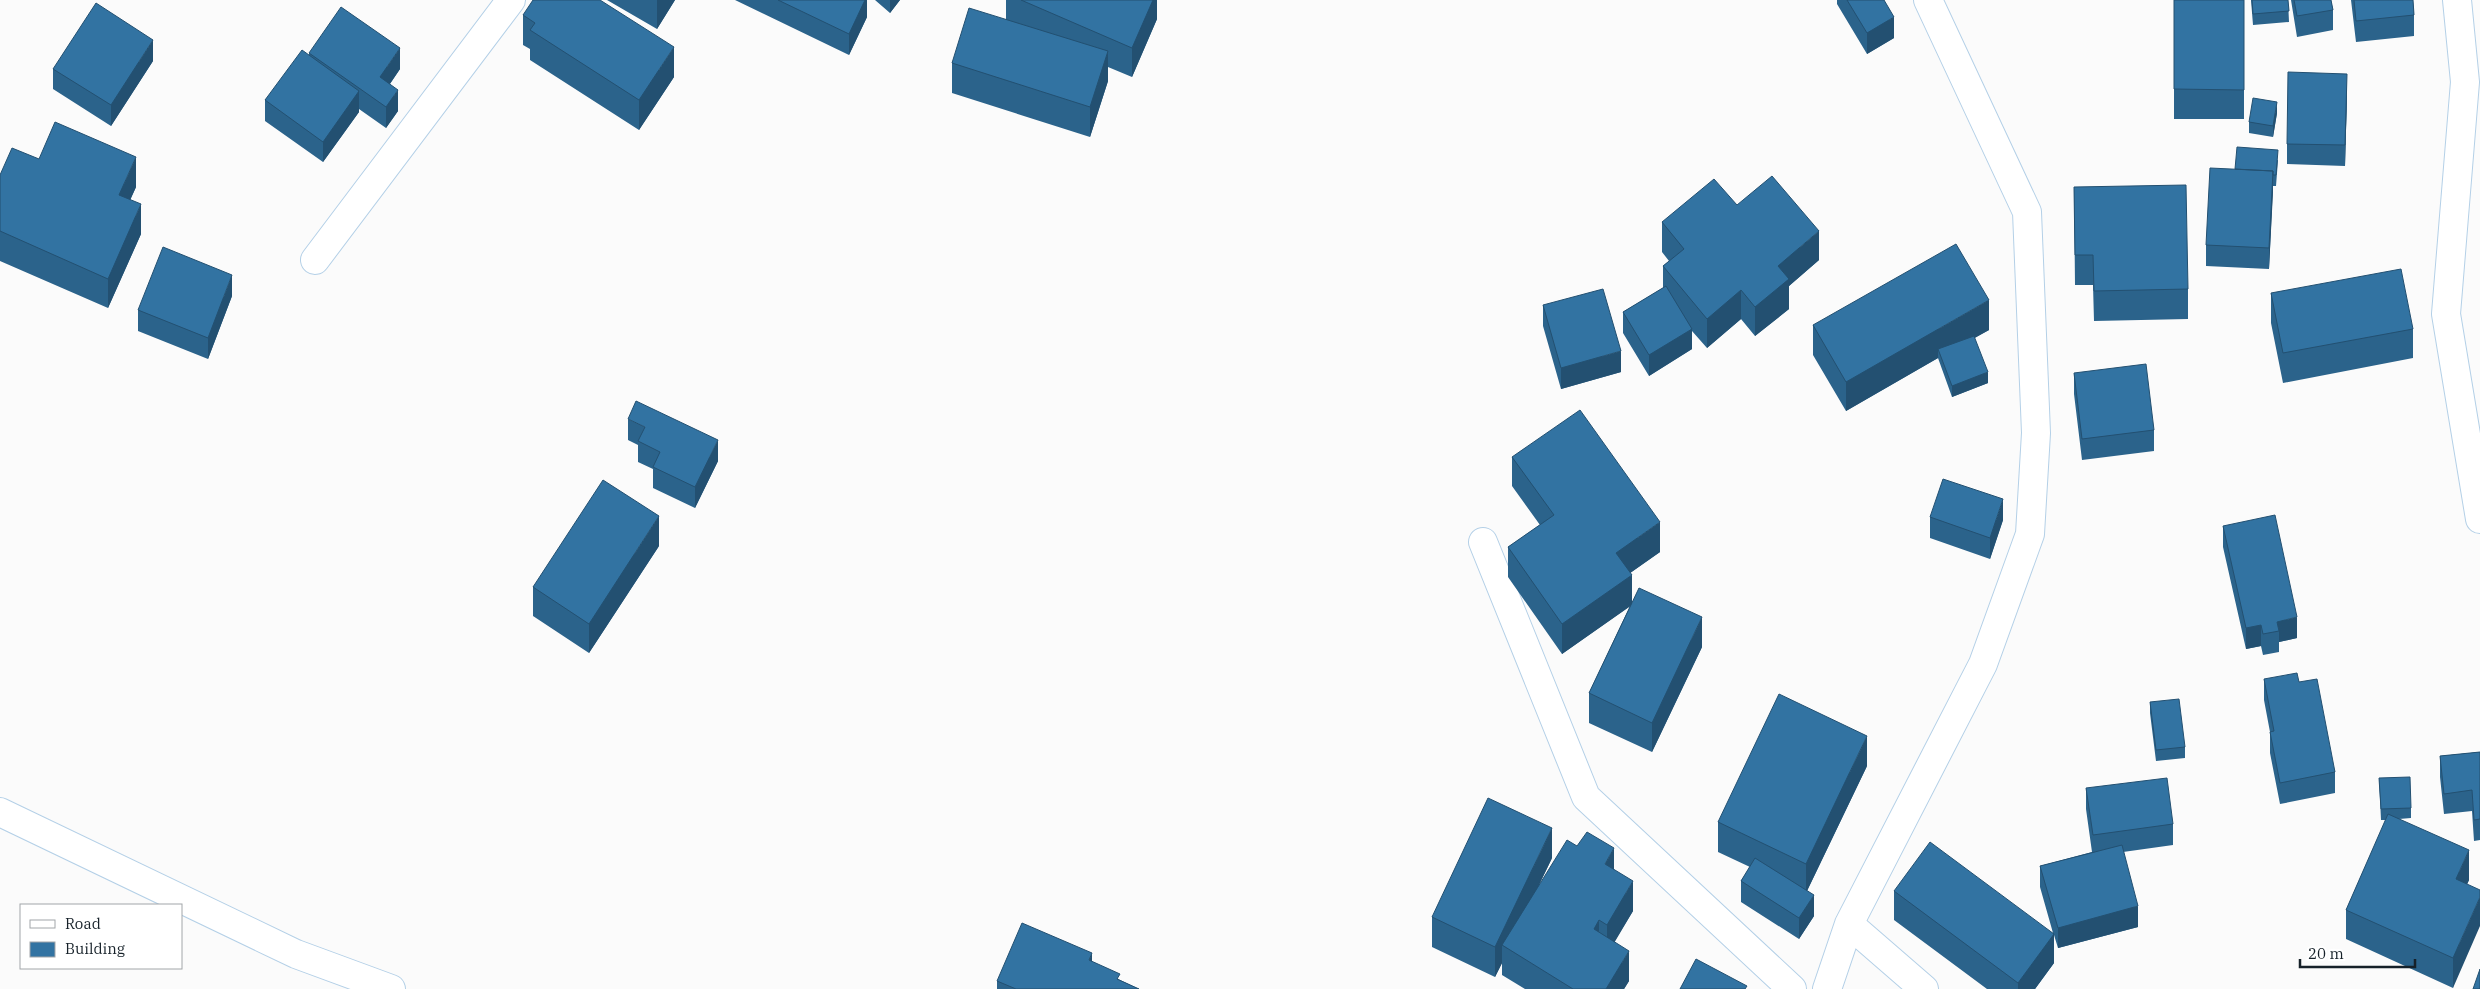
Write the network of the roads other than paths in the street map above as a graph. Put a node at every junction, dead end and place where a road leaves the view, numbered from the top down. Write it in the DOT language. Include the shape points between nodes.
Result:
graph roads {
  1 [pos="511,0"];
  2 [pos="1928,0"];
  3 [pos="2456,0"];
  4 [pos="315,260"];
  5 [pos="2480,519"];
  6 [pos="1483,542"];
  7 [pos="0,812"];
  8 [pos="1849,924"];
  9 [pos="391,989"];
  10 [pos="1792,989"];
  11 [pos="1827,989"];
  12 [pos="1924,989"];
  1 -- 4 [label="street"];
  2 -- 8 [label="street" via="2027,212 2036,433 2030,534 1984,664"];
  3 -- 5 [label="street" via="2465,82 2446,314"];
  6 -- 10 [label="street" via="1586,797"];
  7 -- 9 [label="street" via="296,954"];
  8 -- 11 [label="street"];
  8 -- 12 [label="street"];
}
